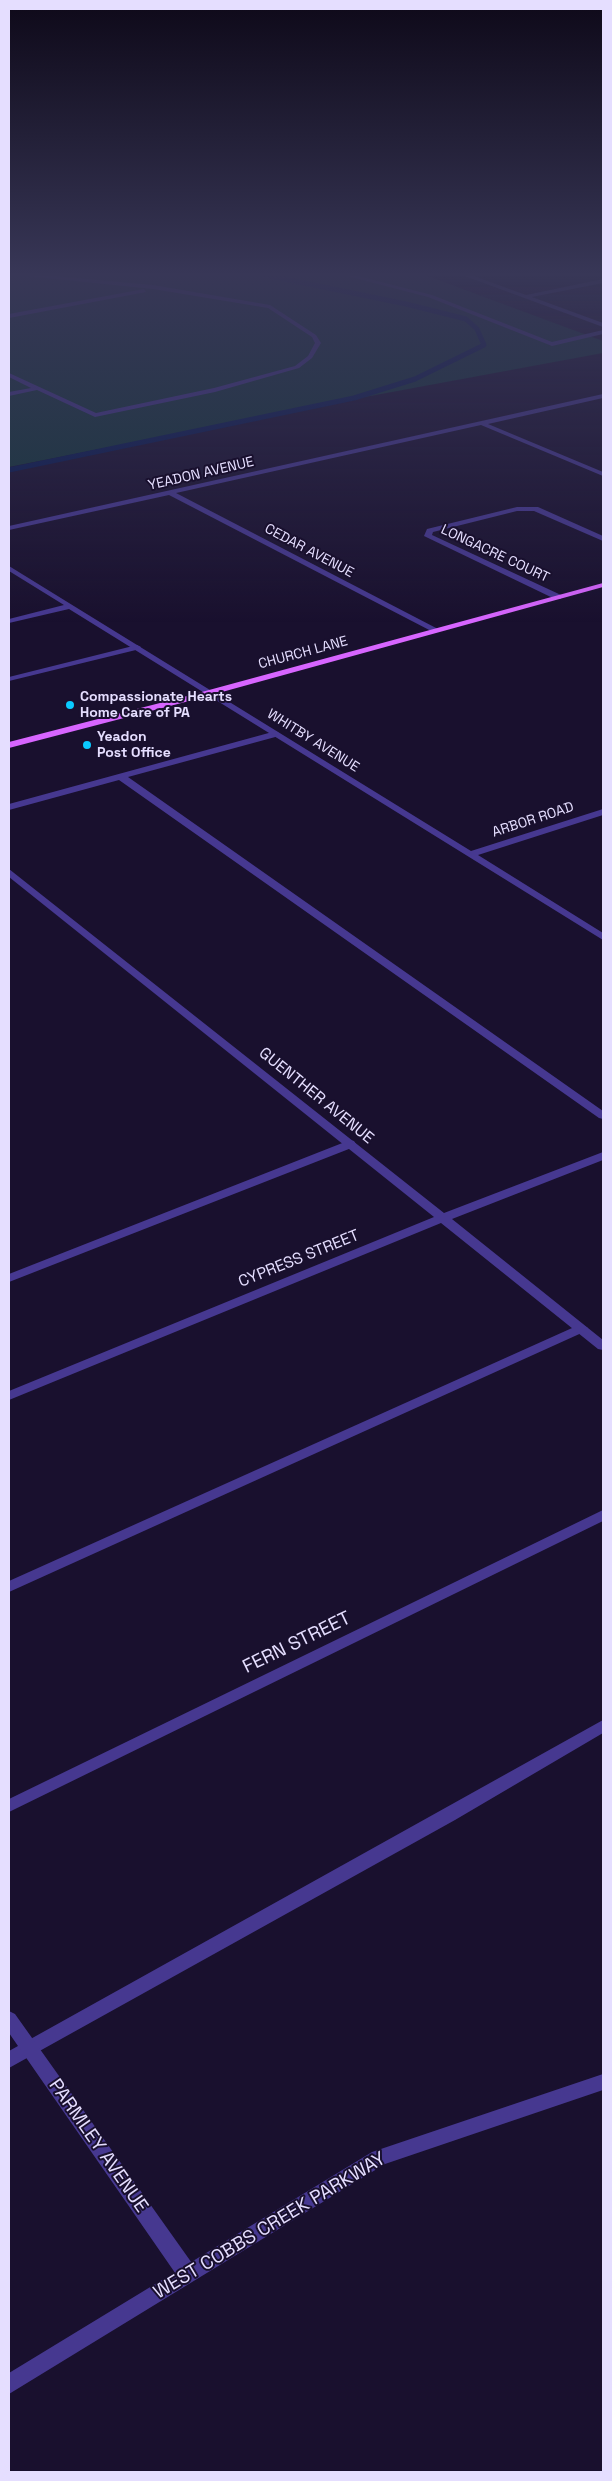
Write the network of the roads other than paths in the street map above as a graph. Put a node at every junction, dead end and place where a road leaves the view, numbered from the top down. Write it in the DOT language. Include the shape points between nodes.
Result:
graph roads {
  1 [pos="26,391"];
  2 [pos="40,391"];
  3 [pos="212,391"];
  4 [pos="9,394"];
  5 [pos="603,396"];
  6 [pos="481,423"];
  7 [pos="603,474"];
  8 [pos="172,493"];
  9 [pos="9,528"];
  10 [pos="603,539"];
  11 [pos="10,569"];
  12 [pos="603,585"];
  13 [pos="558,598"];
  14 [pos="71,606"];
  15 [pos="9,621"];
  16 [pos="435,631"];
  17 [pos="137,647"];
  18 [pos="9,679"];
  19 [pos="210,693"];
  20 [pos="276,734"];
  21 [pos="9,745"];
  22 [pos="120,776"];
  23 [pos="9,807"];
  24 [pos="603,812"];
  25 [pos="471,854"];
  26 [pos="9,872"];
  27 [pos="603,937"];
  28 [pos="603,1116"];
  29 [pos="350,1144"];
  30 [pos="603,1156"];
  31 [pos="443,1218"];
  32 [pos="9,1278"];
  33 [pos="582,1328"];
  34 [pos="603,1346"];
  35 [pos="9,1396"];
  36 [pos="603,1515"];
  37 [pos="9,1587"];
  38 [pos="603,1726"];
  39 [pos="9,1806"];
  40 [pos="9,2019"];
  41 [pos="29,2048"];
  42 [pos="9,2060"];
  43 [pos="603,2082"];
  44 [pos="187,2273"];
  45 [pos="9,2384"];
  1 -- 4 [label="street"];
  2 -- 3 [label="street" via="95,415"];
  5 -- 6 [label="street, YEADON AVENUE"];
  6 -- 7 [label="street"];
  6 -- 8 [label="street, YEADON AVENUE"];
  8 -- 9 [label="street, YEADON AVENUE"];
  8 -- 16 [label="street, CEDAR AVENUE"];
  10 -- 13 [label="street, LONGACRE COURT" via="535,509 517,509 430,531 428,536"];
  11 -- 14 [label="street, WHITBY AVENUE"];
  12 -- 13 [label="main road, CHURCH LANE"];
  13 -- 16 [label="main road, CHURCH LANE"];
  14 -- 15 [label="street"];
  14 -- 17 [label="street, WHITBY AVENUE"];
  16 -- 19 [label="main road, CHURCH LANE"];
  17 -- 18 [label="street"];
  17 -- 19 [label="street, WHITBY AVENUE"];
  19 -- 20 [label="street, WHITBY AVENUE"];
  19 -- 21 [label="main road, CHURCH LANE"];
  20 -- 22 [label="street"];
  20 -- 25 [label="street, WHITBY AVENUE"];
  22 -- 23 [label="street"];
  22 -- 28 [label="street"];
  24 -- 25 [label="street, ARBOR ROAD"];
  25 -- 27 [label="street, WHITBY AVENUE"];
  26 -- 29 [label="street, GUENTHER AVENUE"];
  29 -- 31 [label="street, GUENTHER AVENUE"];
  29 -- 32 [label="street"];
  30 -- 31 [label="street, CYPRESS STREET"];
  31 -- 33 [label="street, GUENTHER AVENUE"];
  31 -- 35 [label="street, CYPRESS STREET"];
  33 -- 34 [label="street, GUENTHER AVENUE"];
  33 -- 37 [label="street"];
  36 -- 39 [label="street, FERN STREET"];
  38 -- 41 [label="street"];
  40 -- 41 [label="street, PARMLEY AVENUE"];
  41 -- 42 [label="street"];
  41 -- 44 [label="street, PARMLEY AVENUE"];
  43 -- 44 [label="street, WEST COBBS CREEK PARKWAY" via="379,2158"];
  44 -- 45 [label="street, WEST COBBS CREEK PARKWAY"];
}
